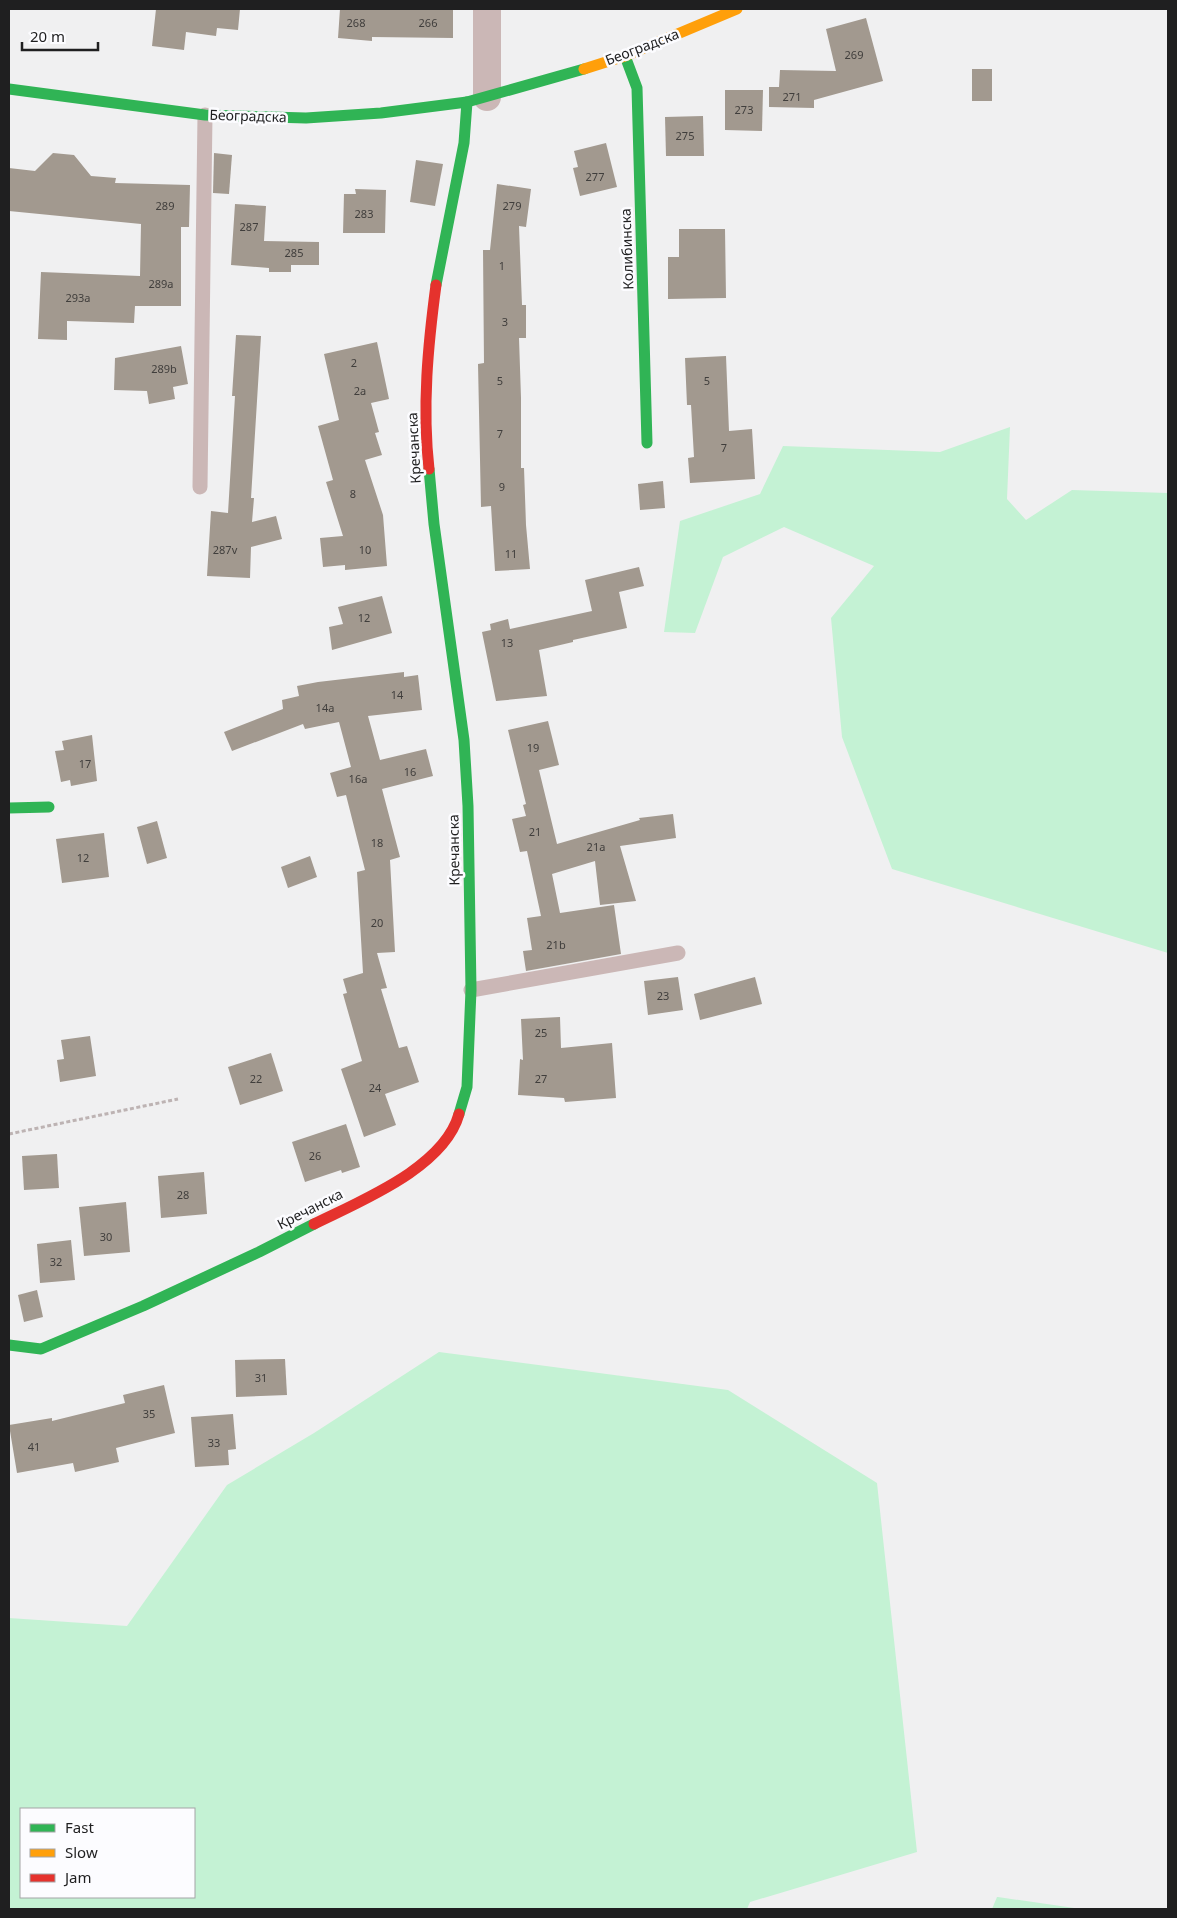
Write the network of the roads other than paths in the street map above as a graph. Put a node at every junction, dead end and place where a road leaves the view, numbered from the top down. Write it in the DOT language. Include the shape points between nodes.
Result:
graph roads {
  1 [pos="487,9"];
  2 [pos="737,9"];
  3 [pos="625,56"];
  4 [pos="9,89"];
  5 [pos="477,100"];
  6 [pos="205,114"];
  7 [pos="647,444"];
  8 [pos="200,487"];
  9 [pos="49,807"];
  10 [pos="9,808"];
  11 [pos="678,953"];
  12 [pos="471,990"];
  13 [pos="9,1345"];
  1 -- 5 [label="street"];
  2 -- 3 [label="street, Београдска"];
  3 -- 5 [label="street, Београдска"];
  3 -- 7 [label="street, Колибинска" via="637,88"];
  4 -- 6 [label="street, Београдска"];
  5 -- 6 [label="street, Београдска" via="381,113 306,118"];
  5 -- 12 [label="street, Кречанска" via="464,143 438,271 428,348 426,443 464,740"];
  6 -- 8 [label="lane"];
  9 -- 10 [label="street"];
  11 -- 12 [label="lane"];
  12 -- 13 [label="street, Кречанска" via="467,1087 456,1126 432,1156 397,1182 143,1306 41,1349"];
}
